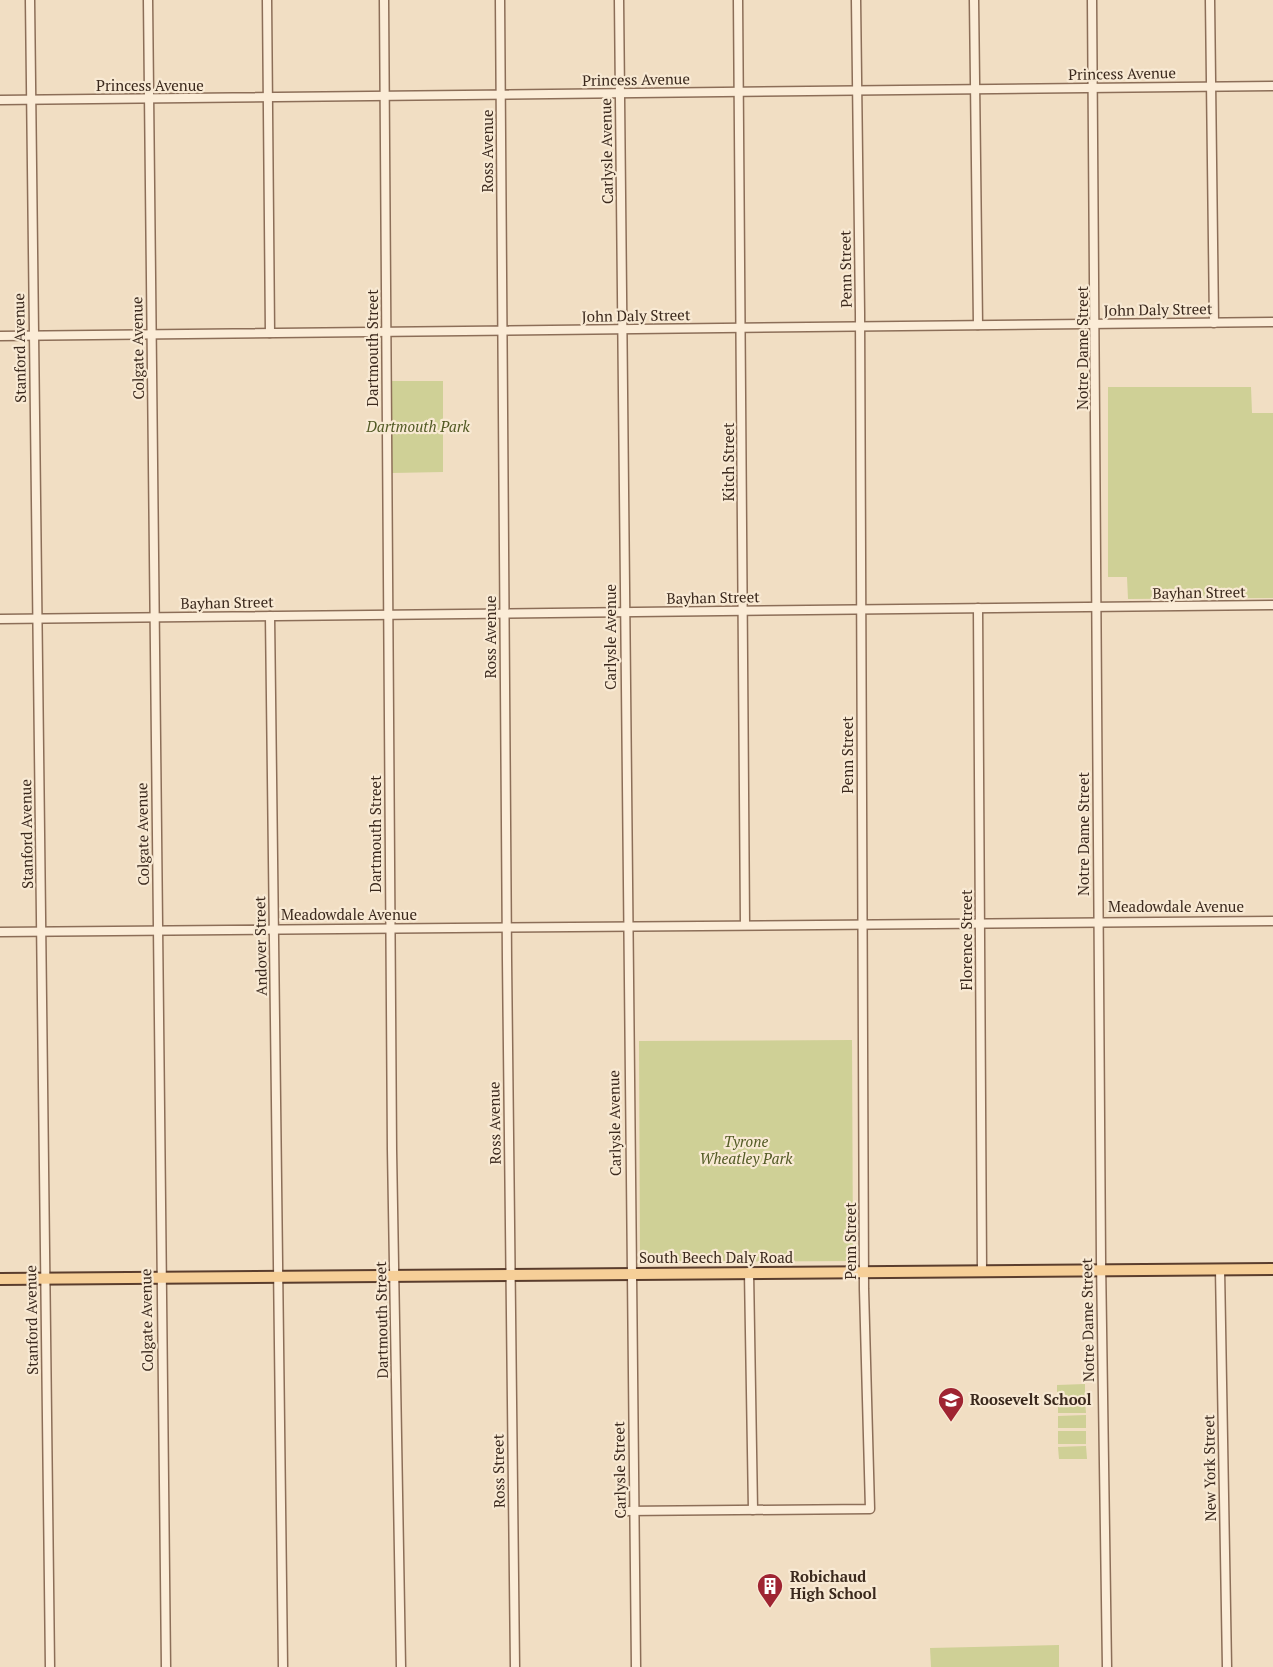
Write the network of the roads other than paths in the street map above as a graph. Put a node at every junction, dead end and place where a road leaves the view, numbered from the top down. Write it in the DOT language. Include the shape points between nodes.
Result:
graph roads {
  1 [pos="30,0"];
  2 [pos="148,0"];
  3 [pos="267,0"];
  4 [pos="384,0"];
  5 [pos="500,0"];
  6 [pos="620,0"];
  7 [pos="738,0"];
  8 [pos="856,0"];
  9 [pos="974,0"];
  10 [pos="1092,0"];
  11 [pos="1210,0"];
  12 [pos="1273,86"];
  13 [pos="1211,87"];
  14 [pos="1094,88"];
  15 [pos="975,89"];
  16 [pos="857,91"];
  17 [pos="739,92"];
  18 [pos="620,94"];
  19 [pos="501,95"];
  20 [pos="385,97"];
  21 [pos="268,98"];
  22 [pos="31,99"];
  23 [pos="0,100"];
  24 [pos="149,100"];
  25 [pos="1273,322"];
  26 [pos="1214,323"];
  27 [pos="1096,324"];
  28 [pos="978,325"];
  29 [pos="859,327"];
  30 [pos="742,328"];
  31 [pos="622,329"];
  32 [pos="503,331"];
  33 [pos="386,332"];
  34 [pos="270,333"];
  35 [pos="151,334"];
  36 [pos="0,336"];
  37 [pos="33,336"];
  38 [pos="1273,605"];
  39 [pos="1097,607"];
  40 [pos="978,608"];
  41 [pos="860,610"];
  42 [pos="742,611"];
  43 [pos="625,612"];
  44 [pos="504,613"];
  45 [pos="388,615"];
  46 [pos="270,616"];
  47 [pos="154,617"];
  48 [pos="0,619"];
  49 [pos="37,619"];
  50 [pos="1098,921"];
  51 [pos="1273,921"];
  52 [pos="980,922"];
  53 [pos="862,923"];
  54 [pos="745,924"];
  55 [pos="627,925"];
  56 [pos="507,927"];
  57 [pos="390,928"];
  58 [pos="274,929"];
  59 [pos="157,930"];
  60 [pos="0,932"];
  61 [pos="41,932"];
  62 [pos="1220,1269"];
  63 [pos="1273,1269"];
  64 [pos="1101,1270"];
  65 [pos="865,1271"];
  66 [pos="982,1271"];
  67 [pos="749,1272"];
  68 [pos="630,1273"];
  69 [pos="510,1274"];
  70 [pos="395,1275"];
  71 [pos="277,1276"];
  72 [pos="160,1278"];
  73 [pos="0,1279"];
  74 [pos="45,1279"];
  75 [pos="753,1510"];
  76 [pos="624,1511"];
  77 [pos="634,1511"];
  78 [pos="50,1667"];
  79 [pos="166,1667"];
  80 [pos="283,1667"];
  81 [pos="401,1667"];
  82 [pos="515,1667"];
  83 [pos="636,1667"];
  84 [pos="1107,1667"];
  85 [pos="1227,1667"];
  1 -- 22 [label="street, Stanford Avenue"];
  2 -- 24 [label="street, Colgate Avenue"];
  3 -- 21 [label="street"];
  4 -- 20 [label="street, Dartmouth Street"];
  5 -- 19 [label="street, Ross Avenue"];
  6 -- 18 [label="street, Carlysle Avenue"];
  7 -- 17 [label="street, Kitch Street"];
  8 -- 16 [label="street, Penn Street"];
  9 -- 15 [label="street"];
  10 -- 14 [label="street, Notre Dame Street"];
  11 -- 13 [label="street"];
  12 -- 13 [label="street, Princess Avenue"];
  13 -- 14 [label="street, Princess Avenue"];
  13 -- 26 [label="street"];
  14 -- 15 [label="street, Princess Avenue"];
  14 -- 27 [label="street, Notre Dame Street"];
  15 -- 16 [label="street, Princess Avenue"];
  15 -- 28 [label="street"];
  16 -- 17 [label="street, Princess Avenue"];
  16 -- 29 [label="street, Penn Street"];
  17 -- 18 [label="street, Princess Avenue"];
  17 -- 30 [label="street, Kitch Street"];
  18 -- 19 [label="street, Princess Avenue"];
  18 -- 31 [label="street, Carlysle Avenue"];
  19 -- 20 [label="street, Princess Avenue"];
  19 -- 32 [label="street, Ross Avenue"];
  20 -- 21 [label="street, Princess Avenue"];
  20 -- 33 [label="street, Dartmouth Street"];
  21 -- 24 [label="street, Princess Avenue"];
  21 -- 34 [label="street"];
  22 -- 23 [label="street, Princess Avenue"];
  22 -- 24 [label="street, Princess Avenue"];
  22 -- 37 [label="street, Stanford Avenue"];
  24 -- 35 [label="street, Colgate Avenue"];
  25 -- 26 [label="street, John Daly Street"];
  26 -- 27 [label="street, John Daly Street"];
  27 -- 28 [label="street, John Daly Street"];
  27 -- 39 [label="street, Notre Dame Street"];
  28 -- 29 [label="street, John Daly Street"];
  29 -- 30 [label="street, John Daly Street"];
  29 -- 41 [label="street, Penn Street"];
  30 -- 31 [label="street, John Daly Street"];
  30 -- 42 [label="street, Kitch Street"];
  31 -- 32 [label="street, John Daly Street"];
  31 -- 43 [label="street, Carlysle Avenue"];
  32 -- 33 [label="street, John Daly Street"];
  32 -- 44 [label="street, Ross Avenue"];
  33 -- 34 [label="street, John Daly Street"];
  33 -- 45 [label="street, Dartmouth Street"];
  34 -- 35 [label="street, John Daly Street"];
  35 -- 37 [label="street, John Daly Street"];
  35 -- 47 [label="street, Colgate Avenue"];
  36 -- 37 [label="street, John Daly Street"];
  37 -- 49 [label="street, Stanford Avenue"];
  38 -- 39 [label="street, Bayhan Street"];
  39 -- 40 [label="street, Bayhan Street"];
  39 -- 50 [label="street, Notre Dame Street"];
  40 -- 41 [label="street, Bayhan Street"];
  40 -- 52 [label="street, Florence Street"];
  41 -- 42 [label="street, Bayhan Street"];
  41 -- 53 [label="street, Penn Street"];
  42 -- 43 [label="street, Bayhan Street"];
  42 -- 54 [label="street, Kitch Street"];
  43 -- 44 [label="street, Bayhan Street"];
  43 -- 55 [label="street, Carlysle Avenue"];
  44 -- 45 [label="street, Bayhan Street"];
  44 -- 56 [label="street, Ross Avenue"];
  45 -- 46 [label="street, Bayhan Street"];
  45 -- 57 [label="street, Dartmouth Street"];
  46 -- 47 [label="street, Bayhan Street"];
  46 -- 58 [label="street, Andover Street"];
  47 -- 49 [label="street, Bayhan Street"];
  47 -- 59 [label="street, Colgate Avenue"];
  48 -- 49 [label="street, Bayhan Street"];
  49 -- 61 [label="street, Stanford Avenue"];
  50 -- 51 [label="street, Meadowdale Avenue"];
  50 -- 52 [label="street, Meadowdale Avenue"];
  50 -- 64 [label="street, Notre Dame Street"];
  52 -- 53 [label="street, Meadowdale Avenue"];
  52 -- 66 [label="street, Florence Street"];
  53 -- 54 [label="street, Meadowdale Avenue"];
  53 -- 65 [label="street, Penn Street"];
  54 -- 55 [label="street, Meadowdale Avenue"];
  55 -- 56 [label="street, Meadowdale Avenue"];
  55 -- 68 [label="street, Carlysle Avenue"];
  56 -- 57 [label="street, Meadowdale Avenue"];
  56 -- 69 [label="street, Ross Avenue"];
  57 -- 58 [label="street, Meadowdale Avenue"];
  57 -- 70 [label="street, Dartmouth Street"];
  58 -- 59 [label="street, Meadowdale Avenue"];
  58 -- 71 [label="street, Andover Street"];
  59 -- 61 [label="street, Meadowdale Avenue"];
  59 -- 72 [label="street, Colgate Avenue"];
  60 -- 61 [label="street, Meadowdale Avenue"];
  61 -- 74 [label="street, Stanford Avenue"];
  62 -- 63 [label="main road, South Beech Daly Road"];
  62 -- 64 [label="main road, South Beech Daly Road"];
  62 -- 85 [label="street, New York Street"];
  64 -- 66 [label="main road, South Beech Daly Road"];
  64 -- 84 [label="street, Notre Dame Street"];
  65 -- 66 [label="main road, South Beech Daly Road"];
  65 -- 67 [label="main road, South Beech Daly Road"];
  65 -- 75 [label="street, Penn Street" via="870,1509"];
  67 -- 68 [label="main road, South Beech Daly Road"];
  67 -- 75 [label="street"];
  68 -- 69 [label="main road, South Beech Daly Road"];
  68 -- 77 [label="street, Carlysle Street"];
  69 -- 70 [label="main road, South Beech Daly Road"];
  69 -- 82 [label="street, Ross Street" via="517,1511"];
  70 -- 71 [label="main road, South Beech Daly Road"];
  70 -- 81 [label="street, Dartmouth Street"];
  71 -- 72 [label="main road, South Beech Daly Road"];
  71 -- 80 [label="street, Andover Street"];
  72 -- 74 [label="main road, South Beech Daly Road"];
  72 -- 79 [label="street, Colgate Avenue"];
  73 -- 74 [label="main road"];
  74 -- 78 [label="street, Stanford Avenue"];
  75 -- 77 [label="street"];
  76 -- 77 [label="street"];
  77 -- 83 [label="street, Carlysle Street"];
}
